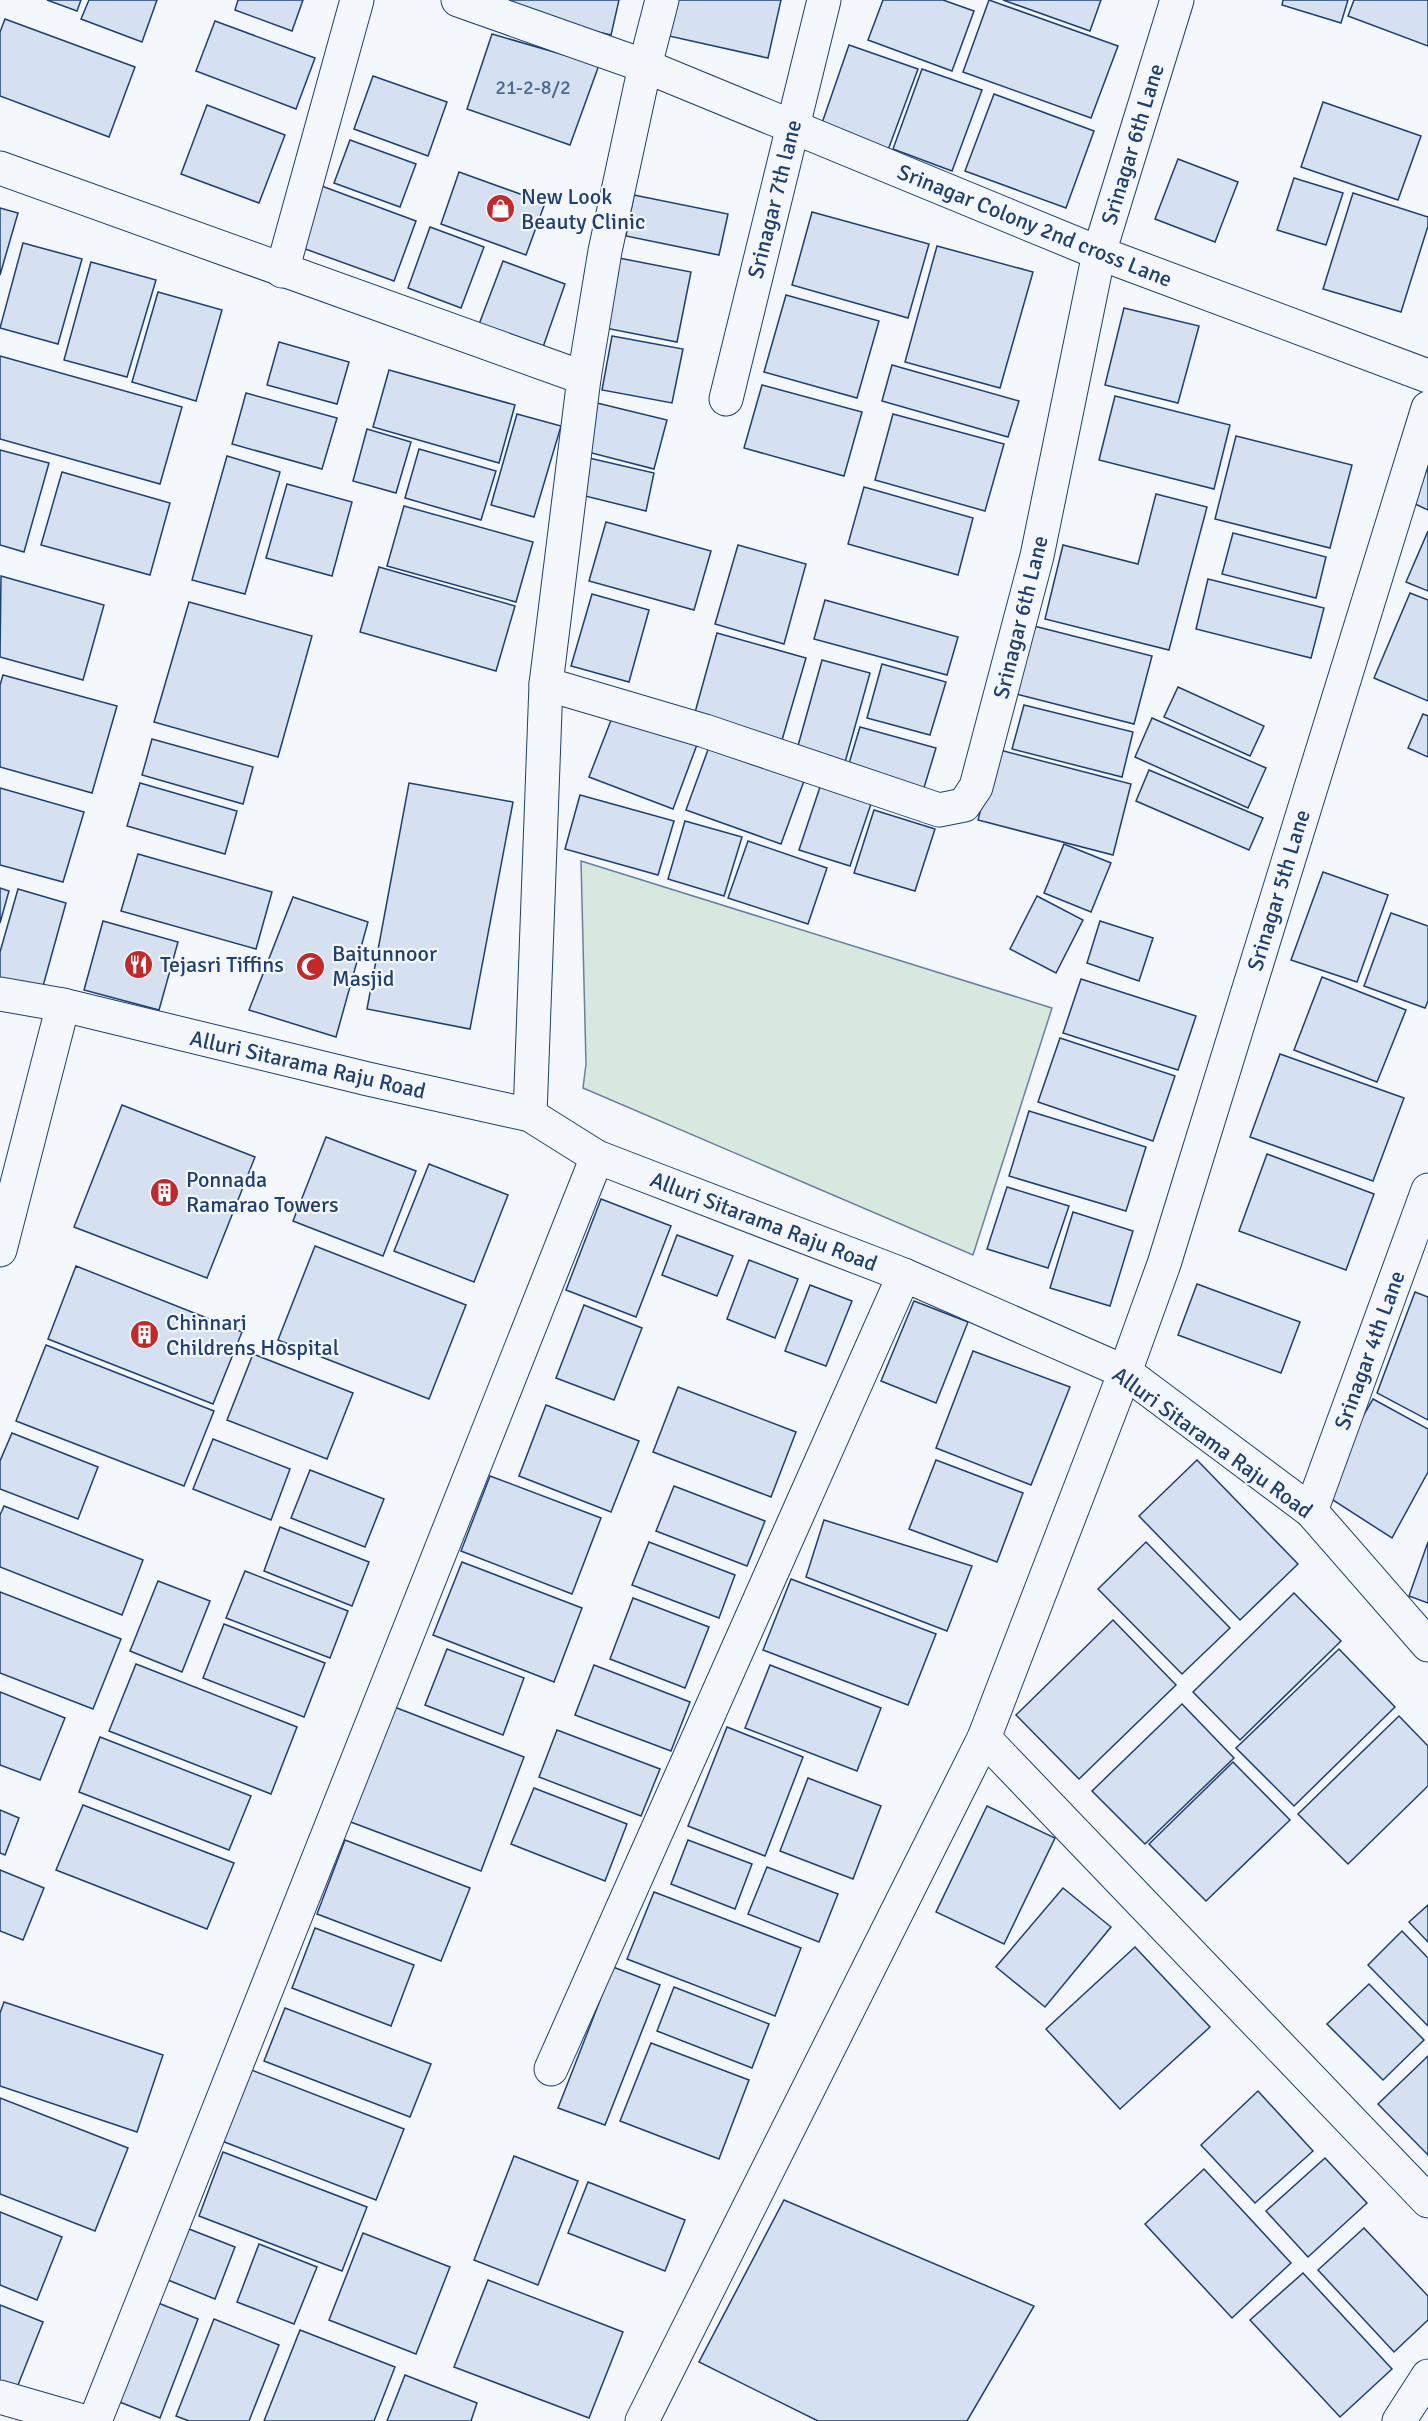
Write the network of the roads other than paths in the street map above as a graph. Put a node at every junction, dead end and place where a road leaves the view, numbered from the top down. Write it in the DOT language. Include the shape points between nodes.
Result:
graph roads {
  1 [pos="357,0"];
  2 [pos="458,0"];
  3 [pos="662,0"];
  4 [pos="824,0"];
  5 [pos="1177,0"];
  6 [pos="645,66"];
  7 [pos="792,126"];
  8 [pos="0,168"];
  9 [pos="1099,253"];
  10 [pos="282,271"];
  11 [pos="1428,376"];
  12 [pos="584,378"];
  13 [pos="726,399"];
  14 [pos="1428,408"];
  15 [pos="546,684"];
  16 [pos="0,994"];
  17 [pos="63,1005"];
  18 [pos="530,1115"];
  19 [pos="597,1157"];
  20 [pos="1428,1190"];
  21 [pos="0,1250"];
  22 [pos="904,1275"];
  23 [pos="1125,1372"];
  24 [pos="1311,1511"];
  25 [pos="1428,1645"];
  26 [pos="984,1738"];
  27 [pos="551,2069"];
  28 [pos="1428,2201"];
  29 [pos="1428,2376"];
  30 [pos="0,2397"];
  31 [pos="83,2421"];
  32 [pos="95,2421"];
  33 [pos="642,2421"];
  34 [pos="1399,2421"];
  1 -- 10 [label="street"];
  2 -- 6 [label="street, Srinagar Colony 2nd cross Lane"];
  3 -- 6 [label="street"];
  4 -- 7 [label="street, Srinagar 7th lane"];
  5 -- 9 [label="street, Srinagar 6th Lane"];
  6 -- 7 [label="street, Srinagar Colony 2nd cross Lane"];
  6 -- 12 [label="street" via="605,251"];
  7 -- 9 [label="street, Srinagar Colony 2nd cross Lane"];
  7 -- 13 [label="street, Srinagar 7th lane"];
  8 -- 10 [label="street"];
  9 -- 11 [label="street, Srinagar Colony 2nd cross Lane"];
  9 -- 15 [label="street, Srinagar 6th Lane" via="1037,556 976,788 964,805 939,810 705,731"];
  10 -- 12 [label="street"];
  12 -- 15 [label="street"];
  14 -- 23 [label="street, Srinagar 5th Lane" via="1164,1264"];
  15 -- 18 [label="street"];
  16 -- 17 [label="street, Alluri Sitarama Raju Road"];
  17 -- 18 [label="street, Alluri Sitarama Raju Road"];
  17 -- 21 [label="street"];
  18 -- 19 [label="street, Alluri Sitarama Raju Road"];
  19 -- 22 [label="street, Alluri Sitarama Raju Road"];
  19 -- 32 [label="street"];
  20 -- 24 [label="street, Srinagar 4th Lane"];
  22 -- 23 [label="street, Alluri Sitarama Raju Road"];
  22 -- 27 [label="street"];
  23 -- 24 [label="street, Alluri Sitarama Raju Road"];
  23 -- 26 [label="street, Srinagar 5th Lane"];
  24 -- 25 [label="street, Alluri Sitarama Raju Road"];
  26 -- 28 [label="street"];
  26 -- 33 [label="street, Srinagar 5th Lane"];
  29 -- 34 [label="street"];
  30 -- 31 [label="street"];
}
